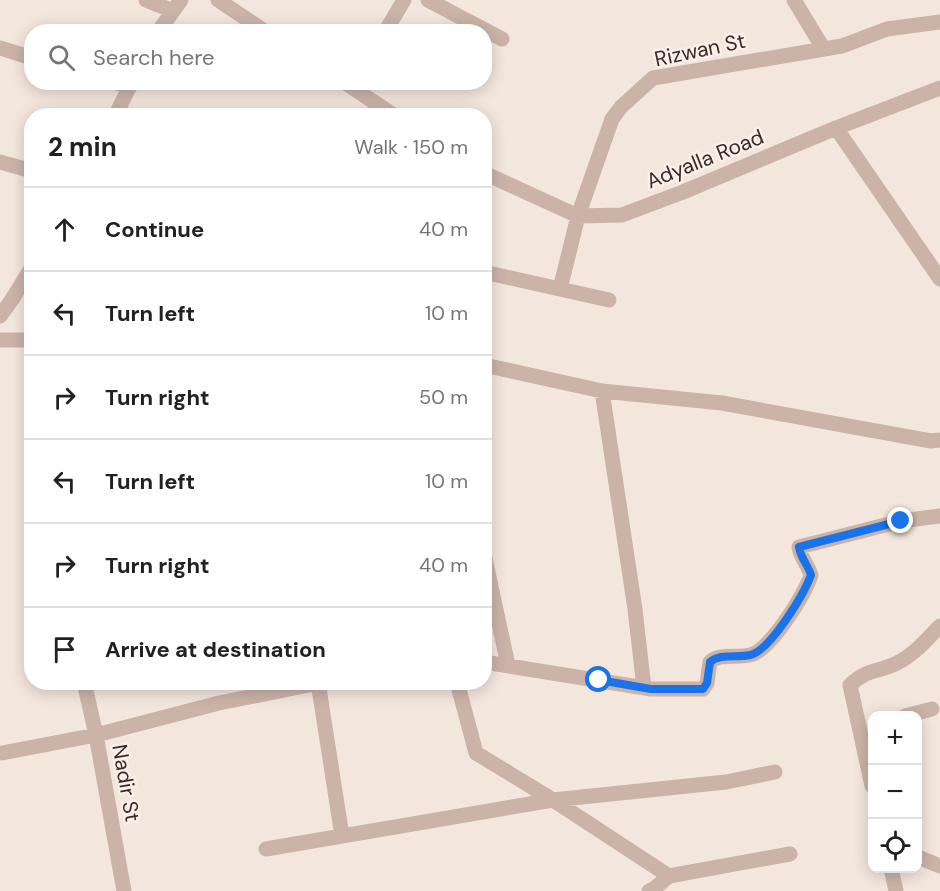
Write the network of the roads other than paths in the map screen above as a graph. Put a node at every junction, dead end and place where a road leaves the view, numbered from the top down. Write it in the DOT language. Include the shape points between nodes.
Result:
graph roads {
  1 [pos="146,0"];
  2 [pos="218,0"];
  3 [pos="404,0"];
  4 [pos="428,0"];
  5 [pos="794,0"];
  6 [pos="177,5"];
  7 [pos="940,22"];
  8 [pos="164,24"];
  9 [pos="254,24"];
  10 [pos="390,24"];
  11 [pos="474,24"];
  12 [pos="492,34"];
  13 [pos="502,39"];
  14 [pos="0,48"];
  15 [pos="822,48"];
  16 [pos="24,56"];
  17 [pos="940,88"];
  18 [pos="129,90"];
  19 [pos="358,90"];
  20 [pos="120,108"];
  21 [pos="384,108"];
  22 [pos="836,128"];
  23 [pos="0,162"];
  24 [pos="24,169"];
  25 [pos="492,178"];
  26 [pos="578,216"];
  27 [pos="492,274"];
  28 [pos="940,279"];
  29 [pos="24,280"];
  30 [pos="561,289"];
  31 [pos="609,300"];
  32 [pos="0,316"];
  33 [pos="0,340"];
  34 [pos="24,340"];
  35 [pos="492,367"];
  36 [pos="602,391"];
  37 [pos="940,440"];
  38 [pos="940,516"];
  39 [pos="492,591"];
  40 [pos="940,626"];
  41 [pos="492,663"];
  42 [pos="508,665"];
  43 [pos="644,688"];
  44 [pos="86,690"];
  45 [pos="285,690"];
  46 [pos="321,690"];
  47 [pos="459,690"];
  48 [pos="932,709"];
  49 [pos="922,712"];
  50 [pos="866,724"];
  51 [pos="96,735"];
  52 [pos="1,753"];
  53 [pos="871,765"];
  54 [pos="775,772"];
  55 [pos="553,800"];
  56 [pos="342,836"];
  57 [pos="266,849"];
  58 [pos="790,854"];
  59 [pos="922,859"];
  60 [pos="940,866"];
  61 [pos="892,873"];
  62 [pos="669,876"];
  63 [pos="124,891"];
  64 [pos="649,891"];
  65 [pos="896,891"];
  1 -- 6 [label="street"];
  2 -- 9 [label="street"];
  3 -- 10 [label="street"];
  4 -- 11 [label="street"];
  5 -- 15 [label="street"];
  6 -- 8 [label="street"];
  7 -- 15 [label="street, Rizwan St" via="887,29 842,46"];
  12 -- 13 [label="street"];
  14 -- 16 [label="street"];
  15 -- 26 [label="street, Rizwan St" via="652,78 612,119"];
  17 -- 22 [label="street, Adyalla Road"];
  18 -- 20 [label="street"];
  19 -- 21 [label="street"];
  22 -- 26 [label="street, Adyalla Road" via="622,215"];
  22 -- 28 [label="street"];
  23 -- 24 [label="street"];
  25 -- 26 [label="street, Adyalla Road"];
  26 -- 30 [label="street, Rizwan St"];
  27 -- 30 [label="street"];
  29 -- 32 [label="street"];
  30 -- 31 [label="street"];
  33 -- 34 [label="street"];
  35 -- 36 [label="street"];
  36 -- 37 [label="street" via="722,403"];
  36 -- 43 [label="street"];
  38 -- 43 [label="street" via="901,521 799,547 811,575 802,596 763,649 751,655 715,658 710,662 703,689"];
  39 -- 42 [label="street"];
  40 -- 50 [label="street" via="898,663 862,674 850,685"];
  41 -- 42 [label="street"];
  42 -- 43 [label="street"];
  44 -- 51 [label="street, Nadir St"];
  45 -- 51 [label="street"];
  46 -- 56 [label="street"];
  47 -- 55 [label="street" via="476,753"];
  48 -- 49 [label="street"];
  50 -- 53 [label="street"];
  51 -- 52 [label="street"];
  51 -- 63 [label="street, Nadir St"];
  54 -- 55 [label="street" via="726,782"];
  55 -- 56 [label="street"];
  55 -- 62 [label="street"];
  56 -- 57 [label="street"];
  58 -- 62 [label="street"];
  59 -- 60 [label="street"];
  61 -- 65 [label="street"];
  62 -- 64 [label="street"];
}
